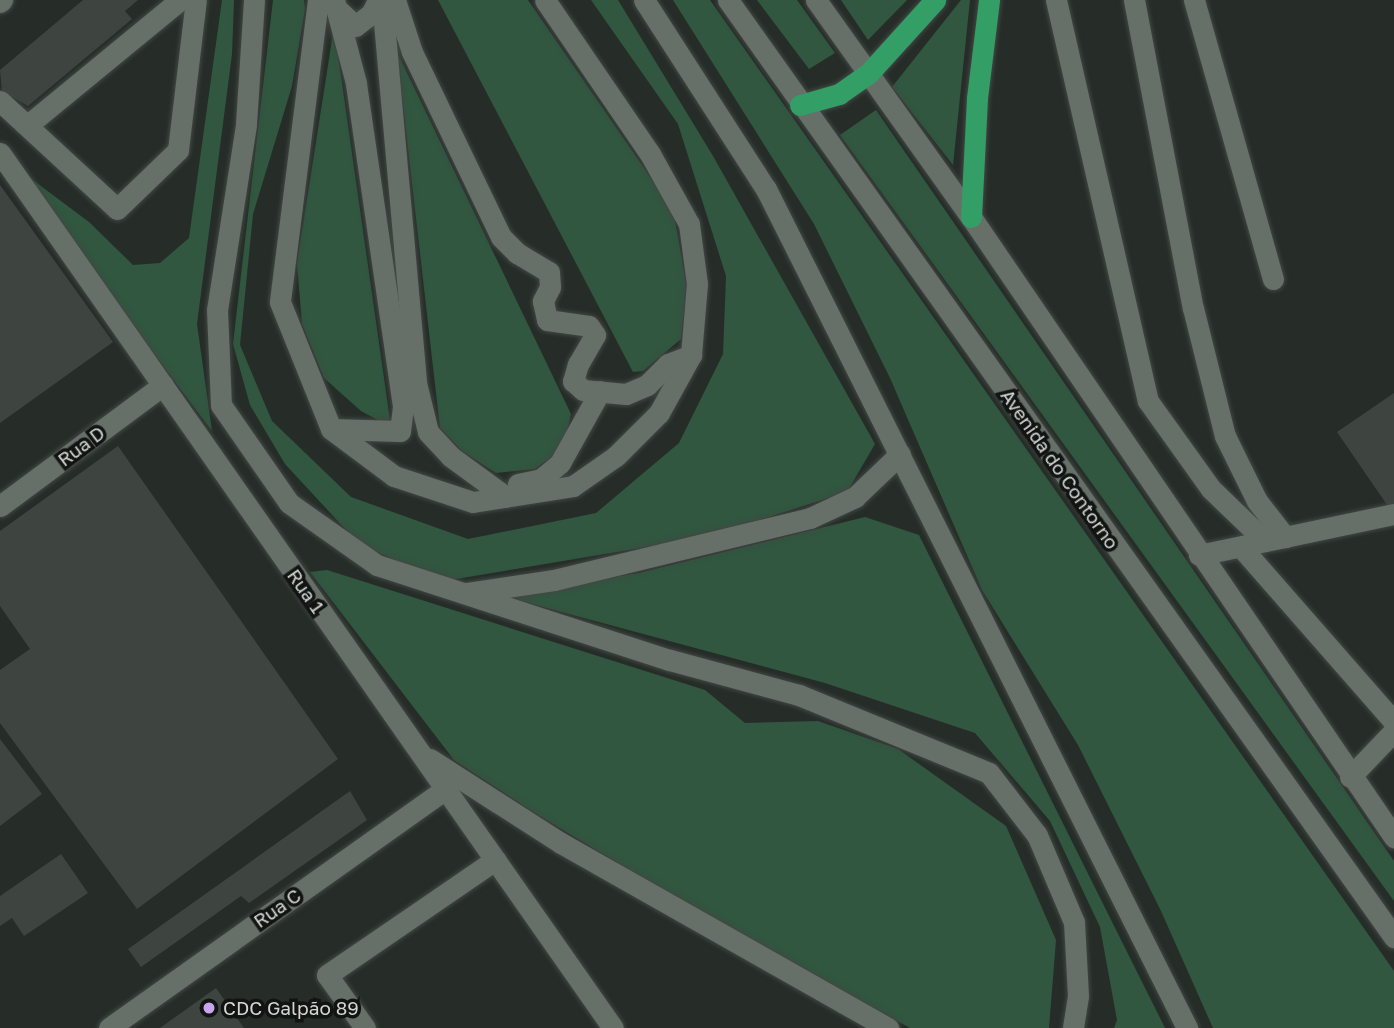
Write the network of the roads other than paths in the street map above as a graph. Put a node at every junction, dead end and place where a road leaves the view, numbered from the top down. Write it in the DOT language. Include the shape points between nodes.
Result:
graph roads {
  1 [pos="180,0"];
  2 [pos="196,0"];
  3 [pos="254,0"];
  4 [pos="380,0"];
  5 [pos="395,0"];
  6 [pos="545,0"];
  7 [pos="644,0"];
  8 [pos="728,0"];
  9 [pos="816,0"];
  10 [pos="936,0"];
  11 [pos="989,0"];
  12 [pos="1056,0"];
  13 [pos="1134,0"];
  14 [pos="1194,0"];
  15 [pos="329,3"];
  16 [pos="868,74"];
  17 [pos="0,101"];
  18 [pos="800,105"];
  19 [pos="29,124"];
  20 [pos="0,153"];
  21 [pos="971,216"];
  22 [pos="1273,279"];
  23 [pos="691,355"];
  24 [pos="163,385"];
  25 [pos="600,391"];
  26 [pos="331,429"];
  27 [pos="900,454"];
  28 [pos="502,494"];
  29 [pos="0,506"];
  30 [pos="1394,514"];
  31 [pos="1275,539"];
  32 [pos="1241,547"];
  33 [pos="1199,555"];
  34 [pos="461,594"];
  35 [pos="1394,722"];
  36 [pos="1388,737"];
  37 [pos="420,752"];
  38 [pos="1350,777"];
  39 [pos="445,789"];
  40 [pos="1394,837"];
  41 [pos="495,860"];
  42 [pos="1394,937"];
  43 [pos="109,1028"];
  44 [pos="365,1028"];
  45 [pos="613,1028"];
  46 [pos="888,1028"];
  47 [pos="1073,1028"];
  48 [pos="1187,1028"];
  1 -- 19 [label="street"];
  2 -- 19 [label="street" via="178,150 117,209"];
  3 -- 34 [label="street" via="246,125 217,310 221,405 289,503 377,565"];
  4 -- 15 [label="street" via="355,26"];
  4 -- 28 [label="street" via="419,396 428,432 450,456"];
  5 -- 25 [label="street" via="412,51 501,237 517,253 549,272 550,287 543,301 547,320 589,326 596,335 573,381 583,390"];
  6 -- 23 [label="street" via="650,154 689,224 697,284"];
  7 -- 27 [label="street" via="766,189"];
  8 -- 18 [label="street, Avenida do Contorno"];
  9 -- 16 [label="street"];
  10 -- 16 [label="highway"];
  11 -- 21 [label="highway" via="976,98"];
  12 -- 31 [label="street" via="1148,401 1211,489"];
  13 -- 31 [label="street" via="1193,309 1225,436"];
  14 -- 22 [label="street"];
  15 -- 26 [label="street" via="279,302"];
  15 -- 26 [label="street" via="356,83 403,406 400,431"];
  16 -- 18 [label="highway" via="839,94"];
  16 -- 21 [label="street"];
  17 -- 19 [label="street"];
  18 -- 42 [label="street, Avenida do Contorno"];
  20 -- 24 [label="street, Rua 1"];
  21 -- 33 [label="street"];
  23 -- 25 [label="street" via="668,364 647,385 626,394"];
  23 -- 28 [label="street" via="659,413 616,456 573,486"];
  24 -- 29 [label="street, Rua D"];
  24 -- 37 [label="street, Rua 1"];
  25 -- 28 [label="street" via="560,463 541,479"];
  26 -- 28 [label="street" via="394,476 473,502"];
  27 -- 34 [label="street" via="855,497 810,518 554,580"];
  27 -- 48 [label="street"];
  30 -- 31 [label="street"];
  31 -- 32 [label="street"];
  32 -- 33 [label="street"];
  32 -- 35 [label="street"];
  33 -- 38 [label="street"];
  34 -- 47 [label="street" via="799,695 989,773 1037,835 1074,922 1078,996"];
  36 -- 38 [label="street"];
  37 -- 39 [label="street, Rua 1"];
  37 -- 46 [label="street" via="561,843"];
  38 -- 40 [label="street"];
  39 -- 41 [label="street, Rua 1"];
  39 -- 43 [label="street, Rua C"];
  41 -- 44 [label="street" via="327,975"];
  41 -- 45 [label="street, Rua 1"];
}
